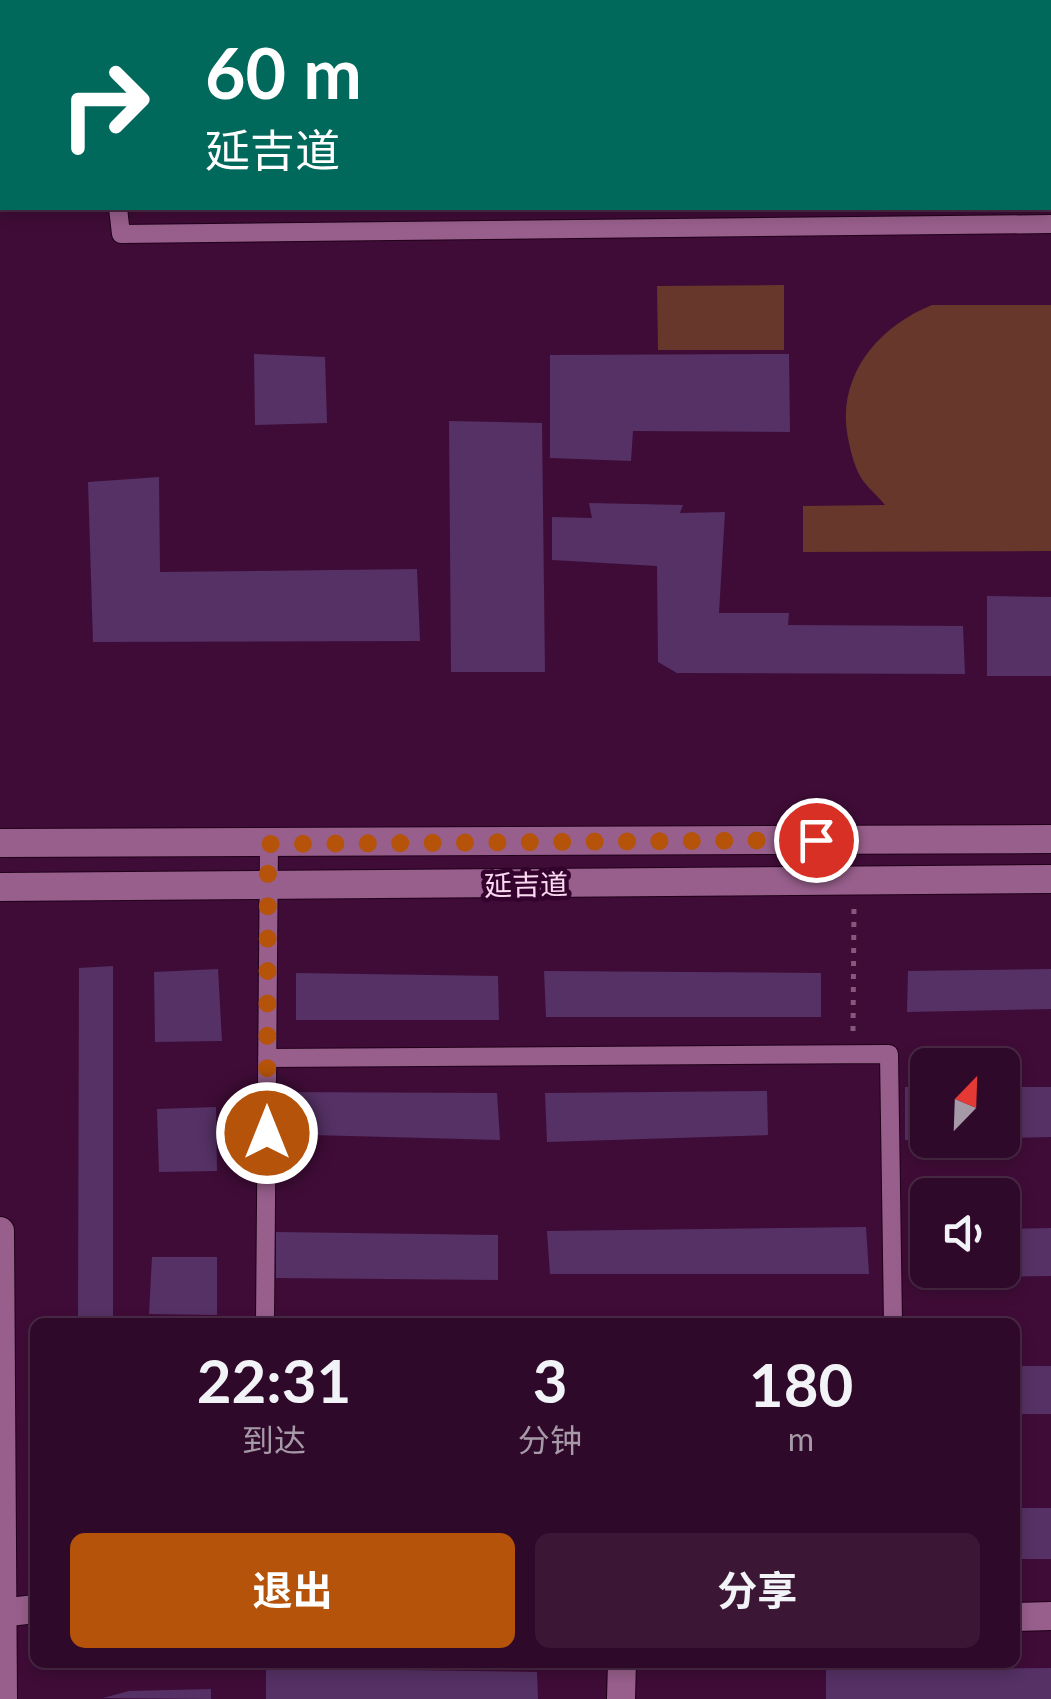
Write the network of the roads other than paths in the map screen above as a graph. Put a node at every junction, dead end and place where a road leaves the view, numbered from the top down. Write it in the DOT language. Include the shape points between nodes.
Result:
graph roads {
  1 [pos="118,210"];
  2 [pos="1051,224"];
  3 [pos="1051,839"];
  4 [pos="0,844"];
  5 [pos="268,844"];
  6 [pos="1051,879"];
  7 [pos="268,886"];
  8 [pos="0,887"];
  9 [pos="268,1058"];
  10 [pos="0,1231"];
  11 [pos="266,1318"];
  12 [pos="892,1318"];
  13 [pos="1020,1600"];
  14 [pos="1051,1600"];
  15 [pos="30,1611"];
  16 [pos="1020,1616"];
  17 [pos="1051,1616"];
  18 [pos="2,1619"];
  19 [pos="30,1623"];
  20 [pos="622,1668"];
  21 [pos="3,1699"];
  22 [pos="621,1699"];
  1 -- 2 [label="lane" via="121,234"];
  3 -- 5 [label="main road, 延吉道"];
  4 -- 5 [label="main road, 延吉道"];
  5 -- 7 [label="lane"];
  6 -- 7 [label="main road, 延吉道"];
  7 -- 8 [label="main road, 延吉道"];
  7 -- 9 [label="lane"];
  9 -- 11 [label="lane"];
  9 -- 12 [label="lane" via="889,1054"];
  10 -- 18 [label="main road"];
  13 -- 14 [label="main road"];
  15 -- 18 [label="main road"];
  16 -- 17 [label="main road"];
  18 -- 19 [label="main road"];
  18 -- 21 [label="main road"];
  20 -- 22 [label="main road"];
}
